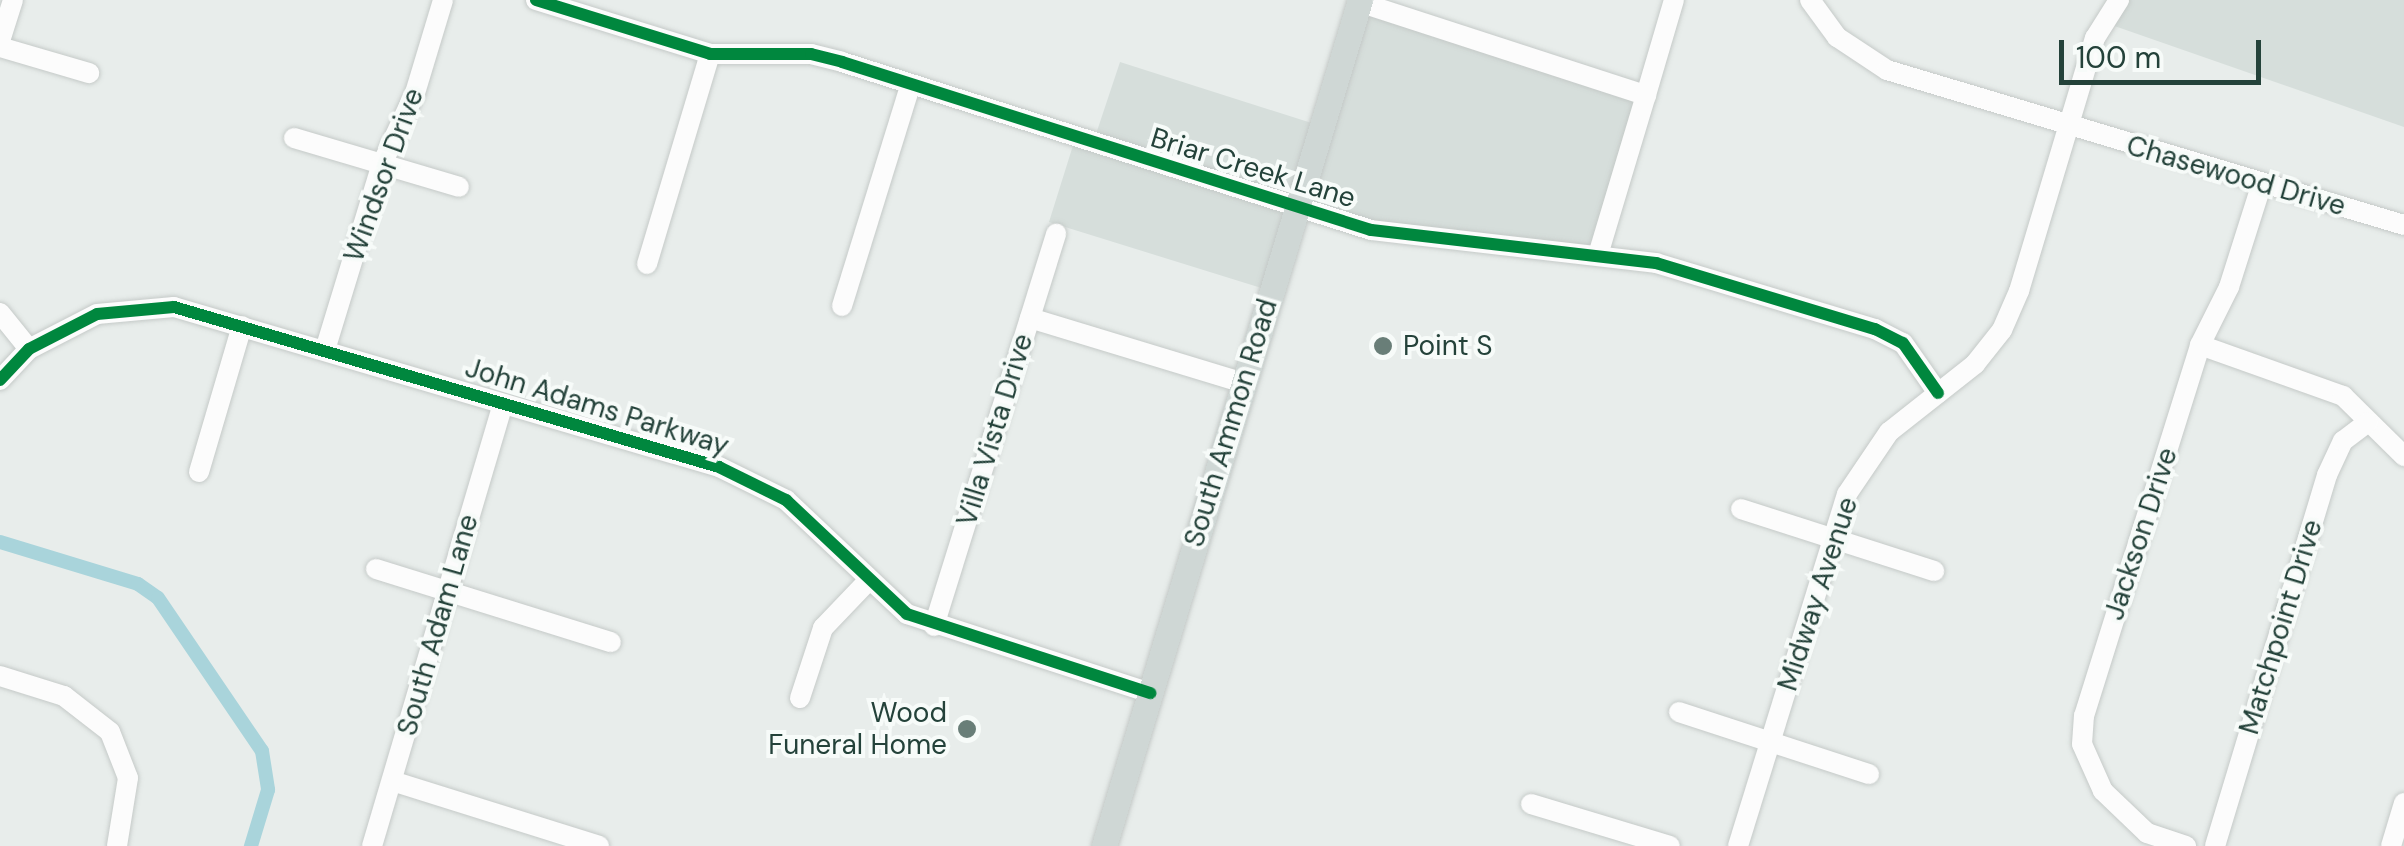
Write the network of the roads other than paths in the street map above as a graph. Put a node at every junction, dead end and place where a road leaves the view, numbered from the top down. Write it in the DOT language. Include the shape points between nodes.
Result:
graph roads {
  1 [pos="13,0"];
  2 [pos="443,0"];
  3 [pos="536,0"];
  4 [pos="1674,0"];
  5 [pos="1810,0"];
  6 [pos="2119,0"];
  7 [pos="1359,1"];
  8 [pos="0,44"];
  9 [pos="710,54"];
  10 [pos="90,73"];
  11 [pos="910,86"];
  12 [pos="1646,95"];
  13 [pos="2069,126"];
  14 [pos="294,138"];
  15 [pos="382,164"];
  16 [pos="2262,184"];
  17 [pos="459,187"];
  18 [pos="1295,209"];
  19 [pos="2404,225"];
  20 [pos="1056,234"];
  21 [pos="1599,252"];
  22 [pos="647,264"];
  23 [pos="842,306"];
  24 [pos="0,312"];
  25 [pos="1030,318"];
  26 [pos="242,326"];
  27 [pos="2200,346"];
  28 [pos="30,348"];
  29 [pos="325,350"];
  30 [pos="0,380"];
  31 [pos="1242,382"];
  32 [pos="1938,393"];
  33 [pos="503,404"];
  34 [pos="2368,422"];
  35 [pos="2404,456"];
  36 [pos="199,472"];
  37 [pos="1741,509"];
  38 [pos="1834,539"];
  39 [pos="376,569"];
  40 [pos="1934,572"];
  41 [pos="868,582"];
  42 [pos="447,591"];
  43 [pos="934,626"];
  44 [pos="612,642"];
  45 [pos="0,676"];
  46 [pos="1150,693"];
  47 [pos="800,698"];
  48 [pos="1679,712"];
  49 [pos="1770,742"];
  50 [pos="1868,774"];
  51 [pos="392,782"];
  52 [pos="2404,802"];
  53 [pos="1532,804"];
  54 [pos="117,846"];
  55 [pos="372,846"];
  56 [pos="599,846"];
  57 [pos="1104,846"];
  58 [pos="1670,846"];
  59 [pos="1738,846"];
  60 [pos="2186,846"];
  61 [pos="2215,846"];
  62 [pos="2391,846"];
  1 -- 8 [label="street"];
  2 -- 15 [label="street, Windsor Drive" via="415,93"];
  3 -- 9 [label="street, Briar Creek Lane"];
  4 -- 12 [label="street"];
  5 -- 13 [label="street, Chasewood Drive" via="1837,37 1887,70"];
  6 -- 13 [label="street, Midway Avenue" via="2095,38"];
  7 -- 12 [label="street"];
  7 -- 18 [label="main road, South Ammon Road"];
  8 -- 10 [label="street"];
  9 -- 11 [label="street, Briar Creek Lane" via="811,54"];
  9 -- 22 [label="street"];
  11 -- 18 [label="street, Briar Creek Lane"];
  11 -- 23 [label="street"];
  12 -- 21 [label="street"];
  13 -- 16 [label="street, Chasewood Drive"];
  13 -- 32 [label="street, Midway Avenue" via="2002,330 1975,364"];
  14 -- 15 [label="street"];
  15 -- 17 [label="street"];
  15 -- 29 [label="street, Windsor Drive"];
  16 -- 19 [label="street, Chasewood Drive"];
  16 -- 27 [label="street, Jackson Drive" via="2230,286"];
  18 -- 21 [label="street, Briar Creek Lane" via="1448,241"];
  18 -- 31 [label="main road, South Ammon Road"];
  20 -- 25 [label="street, Villa Vista Drive"];
  21 -- 32 [label="street, Briar Creek Lane" via="1875,329 1911,351"];
  24 -- 28 [label="street"];
  25 -- 31 [label="street"];
  25 -- 43 [label="street, Villa Vista Drive"];
  26 -- 28 [label="street, John Adams Parkway" via="174,307 136,306 97,314"];
  26 -- 29 [label="street, John Adams Parkway"];
  26 -- 36 [label="street"];
  27 -- 34 [label="street" via="2343,396"];
  27 -- 60 [label="street, Jackson Drive" via="2084,716 2082,744 2103,791 2147,833"];
  28 -- 30 [label="street, John Adams Parkway"];
  29 -- 33 [label="street, John Adams Parkway"];
  31 -- 46 [label="main road, South Ammon Road"];
  32 -- 38 [label="street, Midway Avenue" via="1889,432 1866,462"];
  33 -- 41 [label="street, John Adams Parkway" via="764,487 786,500"];
  33 -- 42 [label="street, South Adam Lane"];
  34 -- 35 [label="street"];
  34 -- 61 [label="street, Matchpoint Drive" via="2343,442 2327,475"];
  37 -- 38 [label="street"];
  38 -- 40 [label="street"];
  38 -- 49 [label="street, Midway Avenue"];
  39 -- 42 [label="street"];
  41 -- 43 [label="street, John Adams Parkway"];
  41 -- 47 [label="street" via="824,628"];
  42 -- 44 [label="street"];
  42 -- 51 [label="street, South Adam Lane"];
  43 -- 46 [label="street, John Adams Parkway"];
  45 -- 54 [label="street" via="64,696 110,732 128,778"];
  46 -- 57 [label="main road, South Ammon Road"];
  48 -- 49 [label="street"];
  49 -- 50 [label="street"];
  49 -- 59 [label="street, Midway Avenue"];
  51 -- 55 [label="street, South Adam Lane"];
  51 -- 56 [label="street"];
  52 -- 62 [label="street"];
  53 -- 58 [label="street"];
}
